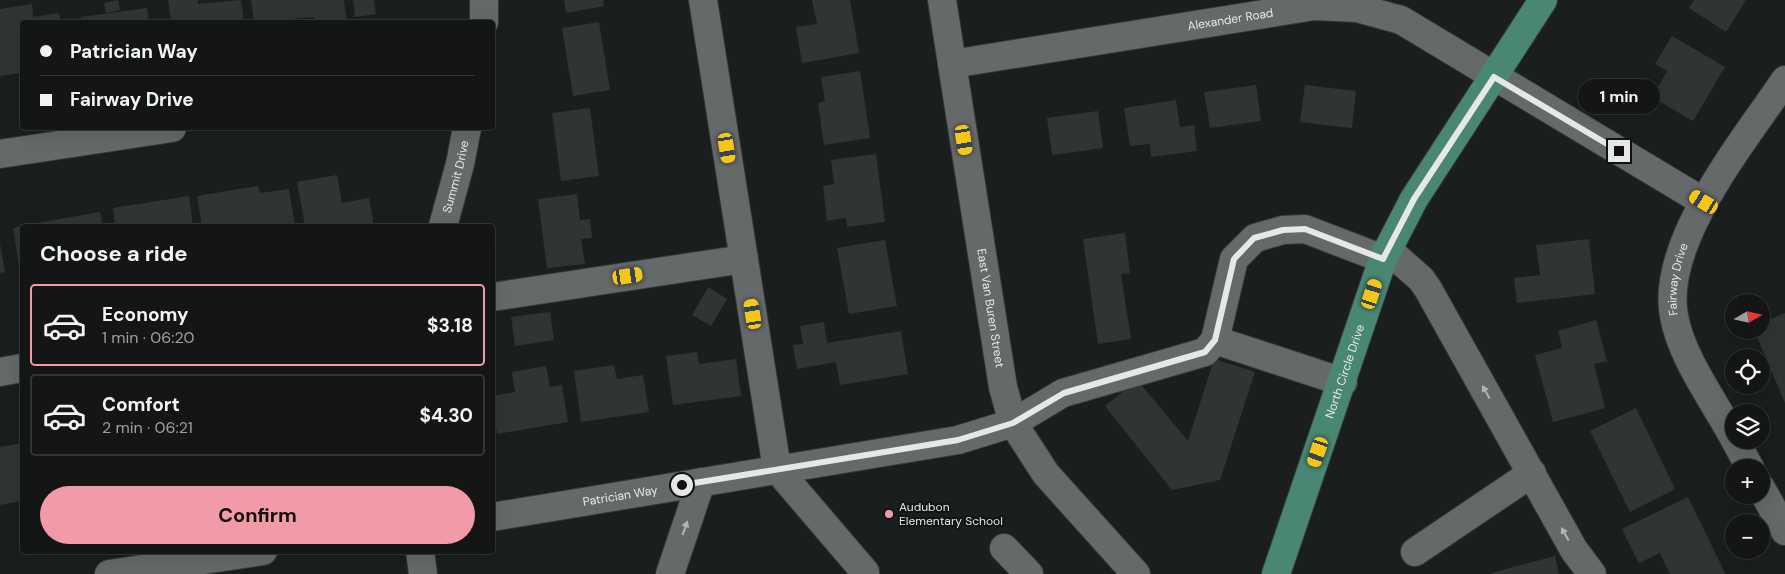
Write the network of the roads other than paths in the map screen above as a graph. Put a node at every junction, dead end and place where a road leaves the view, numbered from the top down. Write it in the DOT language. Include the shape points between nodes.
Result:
graph roads {
  1 [pos="484,0"];
  2 [pos="704,0"];
  3 [pos="942,0"];
  4 [pos="1543,0"];
  5 [pos="484,20"];
  6 [pos="952,64"];
  7 [pos="1494,77"];
  8 [pos="1785,80"];
  9 [pos="159,130"];
  10 [pos="467,130"];
  11 [pos="0,154"];
  12 [pos="1704,202"];
  13 [pos="444,224"];
  14 [pos="1386,255"];
  15 [pos="744,259"];
  16 [pos="495,297"];
  17 [pos="1215,340"];
  18 [pos="20,368"];
  19 [pos="0,372"];
  20 [pos="1343,382"];
  21 [pos="1013,423"];
  22 [pos="1725,423"];
  23 [pos="777,469"];
  24 [pos="1532,473"];
  25 [pos="702,482"];
  26 [pos="1770,504"];
  27 [pos="495,516"];
  28 [pos="1785,531"];
  29 [pos="1004,548"];
  30 [pos="1415,552"];
  31 [pos="242,554"];
  32 [pos="420,554"];
  33 [pos="865,572"];
  34 [pos="109,574"];
  35 [pos="423,574"];
  36 [pos="670,574"];
  37 [pos="1029,574"];
  38 [pos="1136,574"];
  39 [pos="1276,574"];
  40 [pos="1592,574"];
  1 -- 5 [label="street"];
  2 -- 15 [label="street"];
  3 -- 6 [label="street, East Van Buren Street"];
  4 -- 7 [label="main road, North Circle Drive"];
  6 -- 7 [label="street, Alexander Road" via="1314,6 1357,8 1401,20"];
  6 -- 21 [label="street, East Van Buren Street" via="1003,387"];
  7 -- 12 [label="street"];
  7 -- 14 [label="main road, North Circle Drive" via="1414,199"];
  8 -- 12 [label="street, Fairway Drive"];
  9 -- 11 [label="street"];
  10 -- 13 [label="street, Summit Drive"];
  12 -- 22 [label="street, Fairway Drive" via="1676,262 1672,288 1674,316 1683,346"];
  14 -- 17 [label="street" via="1305,229 1283,230 1254,238 1234,259"];
  14 -- 20 [label="main road, North Circle Drive"];
  24 -- 14 [label="street, one-way" via="1428,289 1421,279"];
  15 -- 16 [label="street"];
  15 -- 23 [label="street"];
  17 -- 20 [label="street"];
  17 -- 21 [label="street, Patrician Way" via="1205,352 1064,393"];
  18 -- 19 [label="street"];
  20 -- 39 [label="main road, North Circle Drive"];
  21 -- 23 [label="street, Patrician Way" via="958,440"];
  21 -- 38 [label="street, East Van Buren Street" via="1046,474"];
  23 -- 25 [label="street, Patrician Way"];
  23 -- 33 [label="street"];
  24 -- 30 [label="street"];
  40 -- 24 [label="street, one-way" via="1574,550"];
  25 -- 27 [label="street, Patrician Way"];
  36 -- 25 [label="street, one-way"];
  26 -- 28 [label="street"];
  29 -- 37 [label="street"];
  31 -- 34 [label="street"];
  32 -- 35 [label="street"];
}
